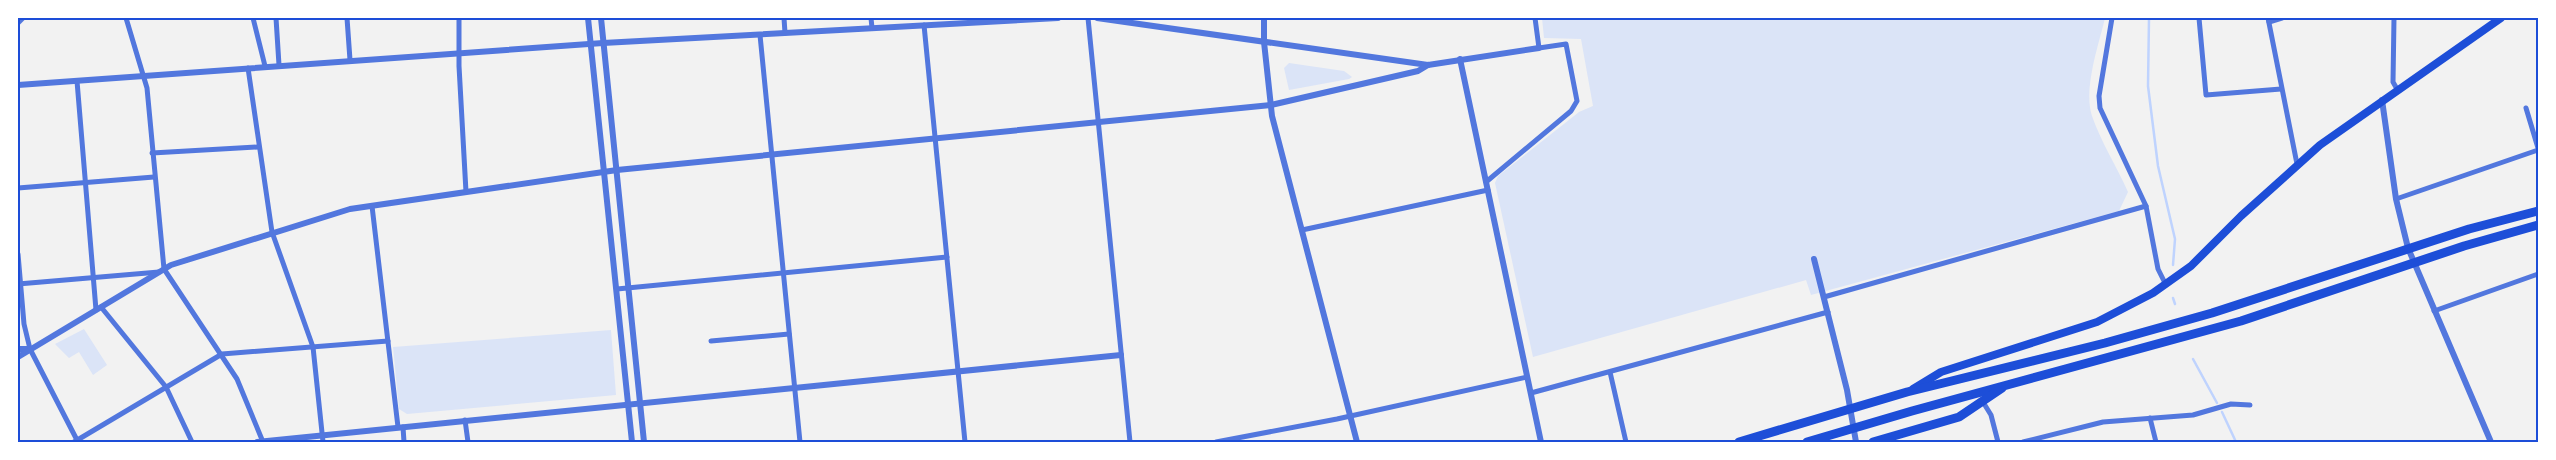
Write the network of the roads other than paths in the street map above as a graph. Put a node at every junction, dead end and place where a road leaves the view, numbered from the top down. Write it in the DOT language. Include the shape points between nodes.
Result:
graph roads {
  1 [pos="23,18"];
  2 [pos="126,18"];
  3 [pos="253,18"];
  4 [pos="276,18"];
  5 [pos="347,18"];
  6 [pos="459,18"];
  7 [pos="588,18"];
  8 [pos="601,18"];
  9 [pos="784,18"];
  10 [pos="871,18"];
  11 [pos="1058,18"];
  12 [pos="1088,18"];
  13 [pos="1097,18"];
  14 [pos="1264,18"];
  15 [pos="1535,18"];
  16 [pos="2112,18"];
  17 [pos="2199,18"];
  18 [pos="2282,18"];
  19 [pos="2394,18"];
  20 [pos="2501,18"];
  21 [pos="966,20"];
  22 [pos="2268,20"];
  23 [pos="18,23"];
  24 [pos="924,25"];
  25 [pos="872,28"];
  26 [pos="785,33"];
  27 [pos="760,34"];
  28 [pos="603,42"];
  29 [pos="1264,42"];
  30 [pos="590,44"];
  31 [pos="1539,48"];
  32 [pos="459,53"];
  33 [pos="350,60"];
  34 [pos="1460,60"];
  35 [pos="279,65"];
  36 [pos="1428,65"];
  37 [pos="265,66"];
  38 [pos="248,68"];
  39 [pos="144,75"];
  40 [pos="77,80"];
  41 [pos="18,85"];
  42 [pos="2281,89"];
  43 [pos="2397,89"];
  44 [pos="2382,100"];
  45 [pos="1271,105"];
  46 [pos="2526,108"];
  47 [pos="1098,122"];
  48 [pos="935,138"];
  49 [pos="258,147"];
  50 [pos="2538,149"];
  51 [pos="152,153"];
  52 [pos="772,155"];
  53 [pos="2297,164"];
  54 [pos="617,170"];
  55 [pos="605,172"];
  56 [pos="154,177"];
  57 [pos="1486,182"];
  58 [pos="85,183"];
  59 [pos="18,188"];
  60 [pos="1488,190"];
  61 [pos="466,192"];
  62 [pos="2396,199"];
  63 [pos="372,206"];
  64 [pos="2146,206"];
  65 [pos="2538,211"];
  66 [pos="2538,225"];
  67 [pos="1302,230"];
  68 [pos="272,232"];
  69 [pos="2408,248"];
  70 [pos="18,254"];
  71 [pos="948,257"];
  72 [pos="1814,258"];
  73 [pos="2414,264"];
  74 [pos="161,270"];
  75 [pos="783,273"];
  76 [pos="2538,274"];
  77 [pos="93,278"];
  78 [pos="19,284"];
  79 [pos="2166,285"];
  80 [pos="629,288"];
  81 [pos="617,289"];
  82 [pos="1824,297"];
  83 [pos="98,309"];
  84 [pos="2434,311"];
  85 [pos="1828,312"];
  86 [pos="789,334"];
  87 [pos="388,340"];
  88 [pos="711,341"];
  89 [pos="313,347"];
  90 [pos="18,349"];
  91 [pos="30,349"];
  92 [pos="222,354"];
  93 [pos="1121,355"];
  94 [pos="18,357"];
  95 [pos="958,372"];
  96 [pos="1610,372"];
  97 [pos="1527,377"];
  98 [pos="2006,385"];
  99 [pos="166,387"];
  100 [pos="795,389"];
  101 [pos="1907,392"];
  102 [pos="1531,393"];
  103 [pos="1983,402"];
  104 [pos="640,404"];
  105 [pos="628,405"];
  106 [pos="2250,405"];
  107 [pos="1850,409"];
  108 [pos="1349,416"];
  109 [pos="2150,418"];
  110 [pos="465,420"];
  111 [pos="400,427"];
  112 [pos="1853,428"];
  113 [pos="322,435"];
  114 [pos="1253,436"];
  115 [pos="77,442"];
  116 [pos="192,442"];
  117 [pos="261,442"];
  118 [pos="323,442"];
  119 [pos="404,442"];
  120 [pos="468,442"];
  121 [pos="632,442"];
  122 [pos="644,442"];
  123 [pos="800,442"];
  124 [pos="964,442"];
  125 [pos="1130,442"];
  126 [pos="1216,442"];
  127 [pos="1255,442"];
  128 [pos="1357,442"];
  129 [pos="1541,442"];
  130 [pos="1626,442"];
  131 [pos="1739,442"];
  132 [pos="1807,442"];
  133 [pos="1856,442"];
  134 [pos="1873,442"];
  135 [pos="1998,442"];
  136 [pos="2022,442"];
  137 [pos="2156,442"];
  138 [pos="2491,442"];
  1 -- 23 [label="street"];
  2 -- 39 [label="street"];
  3 -- 37 [label="street"];
  4 -- 35 [label="street"];
  5 -- 33 [label="street"];
  6 -- 32 [label="street"];
  7 -- 30 [label="street"];
  8 -- 28 [label="street"];
  9 -- 26 [label="street"];
  10 -- 25 [label="street"];
  11 -- 21 [label="street"];
  12 -- 47 [label="street"];
  13 -- 29 [label="street"];
  14 -- 29 [label="street"];
  15 -- 31 [label="street"];
  16 -- 64 [label="street" via="2100,87 2100,108"];
  17 -- 42 [label="street" via="2206,95"];
  18 -- 22 [label="street"];
  19 -- 43 [label="street" via="2393,82"];
  20 -- 43 [label="main road"];
  21 -- 24 [label="street"];
  22 -- 42 [label="street"];
  24 -- 25 [label="street"];
  24 -- 48 [label="street"];
  25 -- 26 [label="street"];
  26 -- 27 [label="street"];
  27 -- 28 [label="street"];
  27 -- 52 [label="street"];
  28 -- 30 [label="street"];
  28 -- 54 [label="street"];
  29 -- 36 [label="street"];
  29 -- 45 [label="street"];
  30 -- 32 [label="street"];
  30 -- 55 [label="street"];
  31 -- 34 [label="street"];
  31 -- 57 [label="street" via="1566,44 1577,101 1573,108"];
  32 -- 33 [label="street"];
  32 -- 61 [label="street"];
  33 -- 35 [label="street"];
  34 -- 36 [label="street"];
  34 -- 57 [label="street"];
  35 -- 37 [label="street"];
  36 -- 45 [label="street" via="1418,71"];
  37 -- 38 [label="street"];
  38 -- 39 [label="street"];
  38 -- 49 [label="street"];
  39 -- 40 [label="street"];
  39 -- 51 [label="street"];
  40 -- 41 [label="street"];
  40 -- 58 [label="street"];
  42 -- 53 [label="street"];
  43 -- 44 [label="main road"];
  44 -- 53 [label="main road"];
  44 -- 62 [label="street"];
  45 -- 47 [label="street"];
  45 -- 67 [label="street"];
  46 -- 50 [label="street"];
  47 -- 48 [label="street"];
  47 -- 93 [label="street"];
  48 -- 52 [label="street"];
  48 -- 71 [label="street"];
  49 -- 51 [label="street"];
  49 -- 68 [label="street"];
  50 -- 62 [label="street"];
  51 -- 56 [label="street"];
  52 -- 54 [label="street"];
  52 -- 75 [label="street"];
  53 -- 79 [label="main road" via="2191,266"];
  54 -- 55 [label="street"];
  54 -- 80 [label="street"];
  55 -- 61 [label="street"];
  55 -- 81 [label="street"];
  56 -- 58 [label="street"];
  56 -- 74 [label="street"];
  57 -- 60 [label="street"];
  58 -- 59 [label="street"];
  58 -- 77 [label="street"];
  60 -- 67 [label="street"];
  60 -- 97 [label="street"];
  61 -- 63 [label="street"];
  62 -- 69 [label="street"];
  63 -- 68 [label="street" via="335,212"];
  63 -- 87 [label="street"];
  64 -- 79 [label="street" via="2158,269"];
  64 -- 82 [label="street"];
  65 -- 69 [label="highway"];
  66 -- 73 [label="highway"];
  67 -- 108 [label="street"];
  68 -- 74 [label="street"];
  68 -- 89 [label="street"];
  69 -- 73 [label="street"];
  69 -- 101 [label="highway" via="2212,313"];
  70 -- 78 [label="street"];
  71 -- 75 [label="street"];
  71 -- 95 [label="street"];
  72 -- 82 [label="street"];
  73 -- 84 [label="street"];
  73 -- 98 [label="highway" via="2232,323"];
  74 -- 77 [label="street"];
  74 -- 83 [label="street"];
  74 -- 92 [label="street"];
  75 -- 80 [label="street"];
  75 -- 86 [label="street"];
  76 -- 84 [label="street"];
  77 -- 78 [label="street"];
  77 -- 83 [label="street"];
  78 -- 91 [label="street"];
  79 -- 101 [label="main road" via="2097,322 1941,372"];
  80 -- 81 [label="street"];
  80 -- 104 [label="street"];
  81 -- 105 [label="street"];
  82 -- 85 [label="street"];
  83 -- 91 [label="street"];
  83 -- 99 [label="street"];
  84 -- 138 [label="street"];
  85 -- 96 [label="street"];
  85 -- 107 [label="street"];
  86 -- 88 [label="street"];
  86 -- 100 [label="street"];
  87 -- 89 [label="street"];
  87 -- 111 [label="street"];
  89 -- 92 [label="street"];
  89 -- 113 [label="street"];
  90 -- 91 [label="street"];
  91 -- 94 [label="street"];
  91 -- 115 [label="street"];
  92 -- 99 [label="street"];
  92 -- 117 [label="street" via="244,391"];
  93 -- 95 [label="street"];
  93 -- 125 [label="street"];
  95 -- 100 [label="street"];
  95 -- 124 [label="street"];
  96 -- 102 [label="street"];
  96 -- 130 [label="street"];
  97 -- 102 [label="street"];
  97 -- 108 [label="street"];
  98 -- 103 [label="highway"];
  98 -- 112 [label="highway"];
  99 -- 115 [label="street"];
  99 -- 116 [label="street"];
  100 -- 104 [label="street"];
  100 -- 123 [label="street"];
  101 -- 107 [label="highway"];
  102 -- 129 [label="street"];
  103 -- 134 [label="highway" via="1959,417"];
  103 -- 135 [label="street" via="1991,415"];
  104 -- 105 [label="street"];
  104 -- 122 [label="street"];
  105 -- 110 [label="street"];
  105 -- 121 [label="street"];
  106 -- 109 [label="street"];
  107 -- 112 [label="street"];
  107 -- 131 [label="highway"];
  108 -- 114 [label="street"];
  108 -- 128 [label="street"];
  109 -- 136 [label="street" via="2104,422"];
  109 -- 137 [label="street"];
  110 -- 111 [label="street"];
  110 -- 120 [label="street"];
  111 -- 113 [label="street"];
  111 -- 119 [label="street"];
  112 -- 132 [label="highway"];
  112 -- 133 [label="street"];
  113 -- 117 [label="street"];
  113 -- 118 [label="street"];
  114 -- 126 [label="street"];
  114 -- 127 [label="street"];
}
